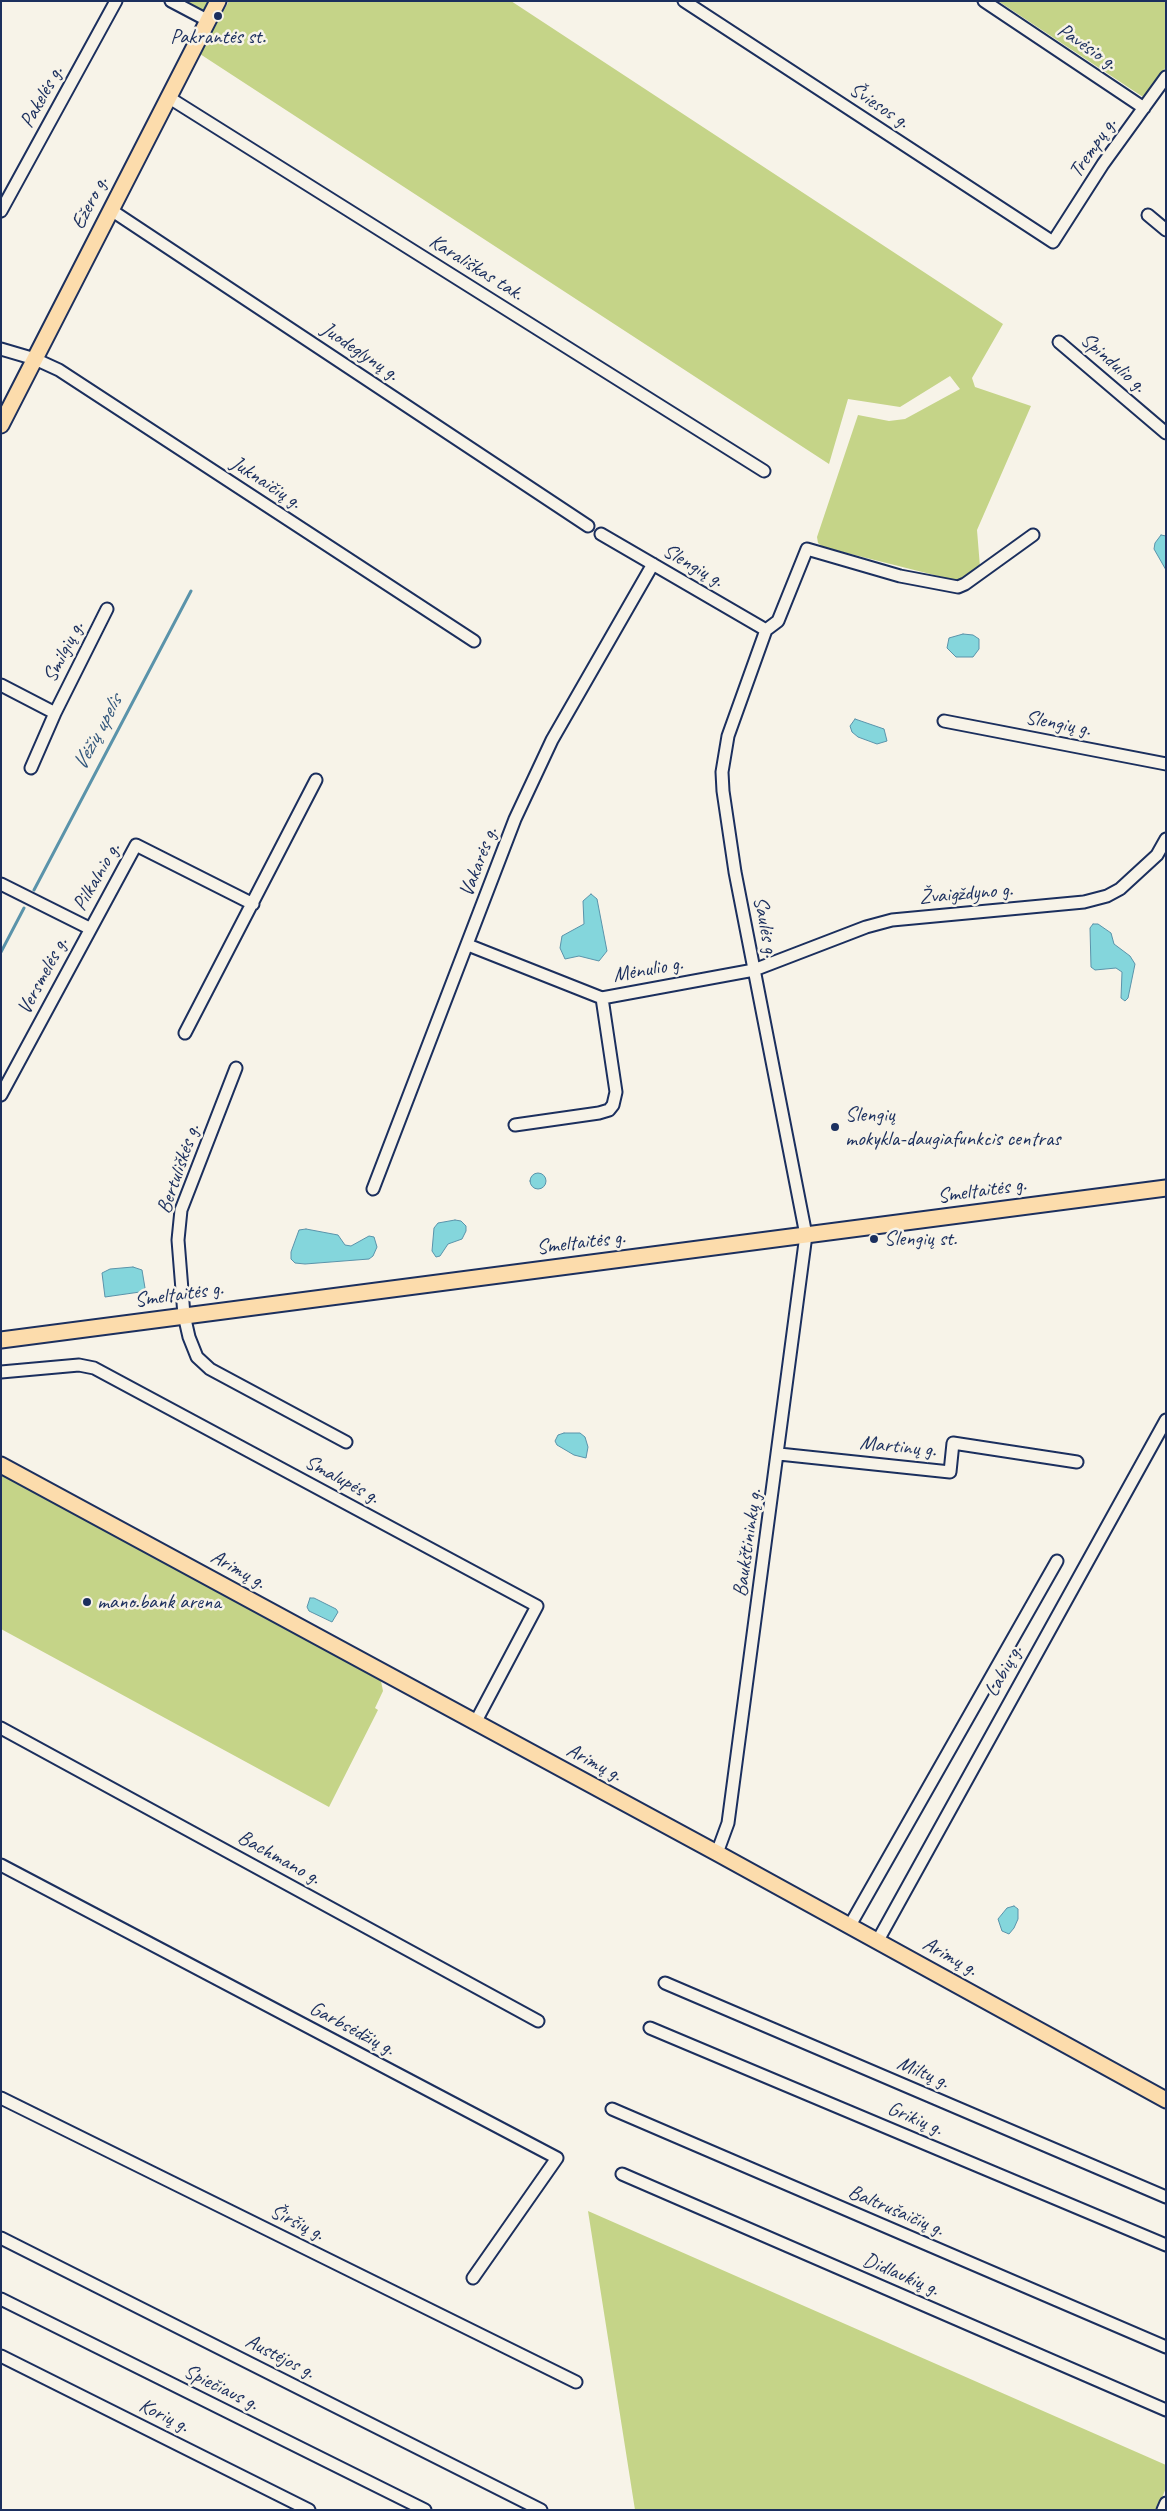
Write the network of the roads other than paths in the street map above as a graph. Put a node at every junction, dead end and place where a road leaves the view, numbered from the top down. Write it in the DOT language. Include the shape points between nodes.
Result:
graph roads {
  1 [pos="116,1"];
  2 [pos="172,1"];
  3 [pos="218,1"];
  4 [pos="684,1"];
  5 [pos="984,1"];
  6 [pos="207,20"];
  7 [pos="1166,77"];
  8 [pos="168,97"];
  9 [pos="1144,108"];
  10 [pos="111,210"];
  11 [pos="1,211"];
  12 [pos="1148,215"];
  13 [pos="1166,230"];
  14 [pos="1053,242"];
  15 [pos="1059,342"];
  16 [pos="1,349"];
  17 [pos="35,359"];
  18 [pos="1,425"];
  19 [pos="1166,433"];
  20 [pos="764,471"];
  21 [pos="588,526"];
  22 [pos="601,534"];
  23 [pos="1032,535"];
  24 [pos="653,564"];
  25 [pos="107,608"];
  26 [pos="766,630"];
  27 [pos="474,641"];
  28 [pos="1,685"];
  29 [pos="55,713"];
  30 [pos="944,721"];
  31 [pos="1166,764"];
  32 [pos="30,768"];
  33 [pos="316,780"];
  34 [pos="1166,839"];
  35 [pos="1,884"];
  36 [pos="253,904"];
  37 [pos="89,928"];
  38 [pos="468,945"];
  39 [pos="754,970"];
  40 [pos="602,998"];
  41 [pos="185,1033"];
  42 [pos="236,1068"];
  43 [pos="1,1095"];
  44 [pos="515,1125"];
  45 [pos="1166,1188"];
  46 [pos="372,1189"];
  47 [pos="806,1235"];
  48 [pos="184,1315"];
  49 [pos="1,1340"];
  50 [pos="1,1372"];
  51 [pos="1166,1420"];
  52 [pos="346,1442"];
  53 [pos="779,1454"];
  54 [pos="1077,1462"];
  55 [pos="1,1464"];
  56 [pos="1057,1561"];
  57 [pos="475,1723"];
  58 [pos="1,1728"];
  59 [pos="717,1854"];
  60 [pos="1,1865"];
  61 [pos="849,1927"];
  62 [pos="877,1942"];
  63 [pos="665,1983"];
  64 [pos="538,2021"];
  65 [pos="650,2028"];
  66 [pos="1,2098"];
  67 [pos="1166,2100"];
  68 [pos="612,2109"];
  69 [pos="622,2174"];
  70 [pos="1166,2198"];
  71 [pos="1,2238"];
  72 [pos="1166,2245"];
  73 [pos="473,2278"];
  74 [pos="1,2299"];
  75 [pos="1166,2347"];
  76 [pos="1,2356"];
  77 [pos="576,2382"];
  78 [pos="1166,2410"];
  79 [pos="1166,2502"];
  80 [pos="310,2510"];
  81 [pos="425,2510"];
  82 [pos="541,2510"];
  83 [pos="1163,2510"];
  1 -- 11 [label="street, Pakelės g."];
  2 -- 6 [label="street"];
  3 -- 6 [label="main road, Ežero g."];
  4 -- 14 [label="street, Šviesos g."];
  5 -- 9 [label="street, Pavėsio g."];
  6 -- 8 [label="main road, Ežero g."];
  7 -- 9 [label="street, Trempų g."];
  8 -- 10 [label="main road, Ežero g."];
  8 -- 20 [label="street, Karališkas tak."];
  9 -- 14 [label="street, Trempų g."];
  10 -- 17 [label="main road, Ežero g."];
  10 -- 21 [label="street, Juodeglynų g."];
  12 -- 13 [label="street"];
  15 -- 19 [label="street, Spindulio g."];
  16 -- 17 [label="street, Juknaičių g."];
  17 -- 18 [label="main road, Ežero g."];
  17 -- 27 [label="street, Juknaičių g." via="59,370"];
  22 -- 24 [label="street, Slengių g."];
  23 -- 26 [label="street" via="958,586 900,576 806,549 778,622"];
  24 -- 26 [label="street, Slengių g."];
  24 -- 38 [label="street, Vakarės g." via="552,740 515,819"];
  25 -- 29 [label="street, Smilgių g."];
  26 -- 39 [label="street, Saulės g." via="733,720 722,772 732,856"];
  28 -- 29 [label="street, Smilgių g."];
  29 -- 32 [label="street, Smilgių g."];
  30 -- 31 [label="street, Slengių g."];
  33 -- 36 [label="street"];
  34 -- 39 [label="street, Žvaigždyno g." via="1157,855 1120,889 1107,896 1084,902 892,920"];
  35 -- 37 [label="street, Pilkalnio g."];
  36 -- 37 [label="street, Pilkalnio g." via="136,845"];
  36 -- 41 [label="street"];
  37 -- 43 [label="street, Versmelės g."];
  38 -- 40 [label="street, Mėnulio g."];
  38 -- 46 [label="street, Vakarės g."];
  39 -- 40 [label="street, Mėnulio g."];
  39 -- 47 [label="street, Saulės g."];
  40 -- 44 [label="street" via="616,1092 613,1105 599,1113"];
  42 -- 48 [label="street, Bertuliškės g." via="181,1210 178,1240"];
  45 -- 47 [label="main road, Smeltaitės g."];
  47 -- 48 [label="main road, Smeltaitės g."];
  47 -- 53 [label="street, Baukštininkų g."];
  48 -- 49 [label="main road, Smeltaitės g."];
  48 -- 52 [label="street, Smalupės g." via="193,1349 206,1366"];
  50 -- 57 [label="street, Smalupės g." via="80,1365 94,1368 537,1606"];
  51 -- 62 [label="street, Labių g."];
  53 -- 54 [label="street, Martinų g." via="950,1472 953,1444"];
  53 -- 59 [label="street, Baukštininkų g." via="728,1823"];
  55 -- 57 [label="main road, Arimų g."];
  56 -- 61 [label="street"];
  57 -- 59 [label="main road, Arimų g."];
  58 -- 64 [label="street, Bachmano g."];
  59 -- 61 [label="main road, Arimų g."];
  60 -- 73 [label="street, Garbsėdžių g." via="557,2158"];
  61 -- 62 [label="main road, Arimų g."];
  62 -- 67 [label="main road, Arimų g."];
  63 -- 70 [label="street, Miltų g."];
  65 -- 72 [label="street, Grikių g."];
  66 -- 77 [label="street, Širšių g."];
  68 -- 75 [label="street, Baltrušaičių g."];
  69 -- 78 [label="street, Didlaukių g."];
  71 -- 82 [label="street, Austėjos g."];
  74 -- 81 [label="street, Spiečiaus g."];
  76 -- 80 [label="street, Korių g."];
  79 -- 83 [label="street"];
}
